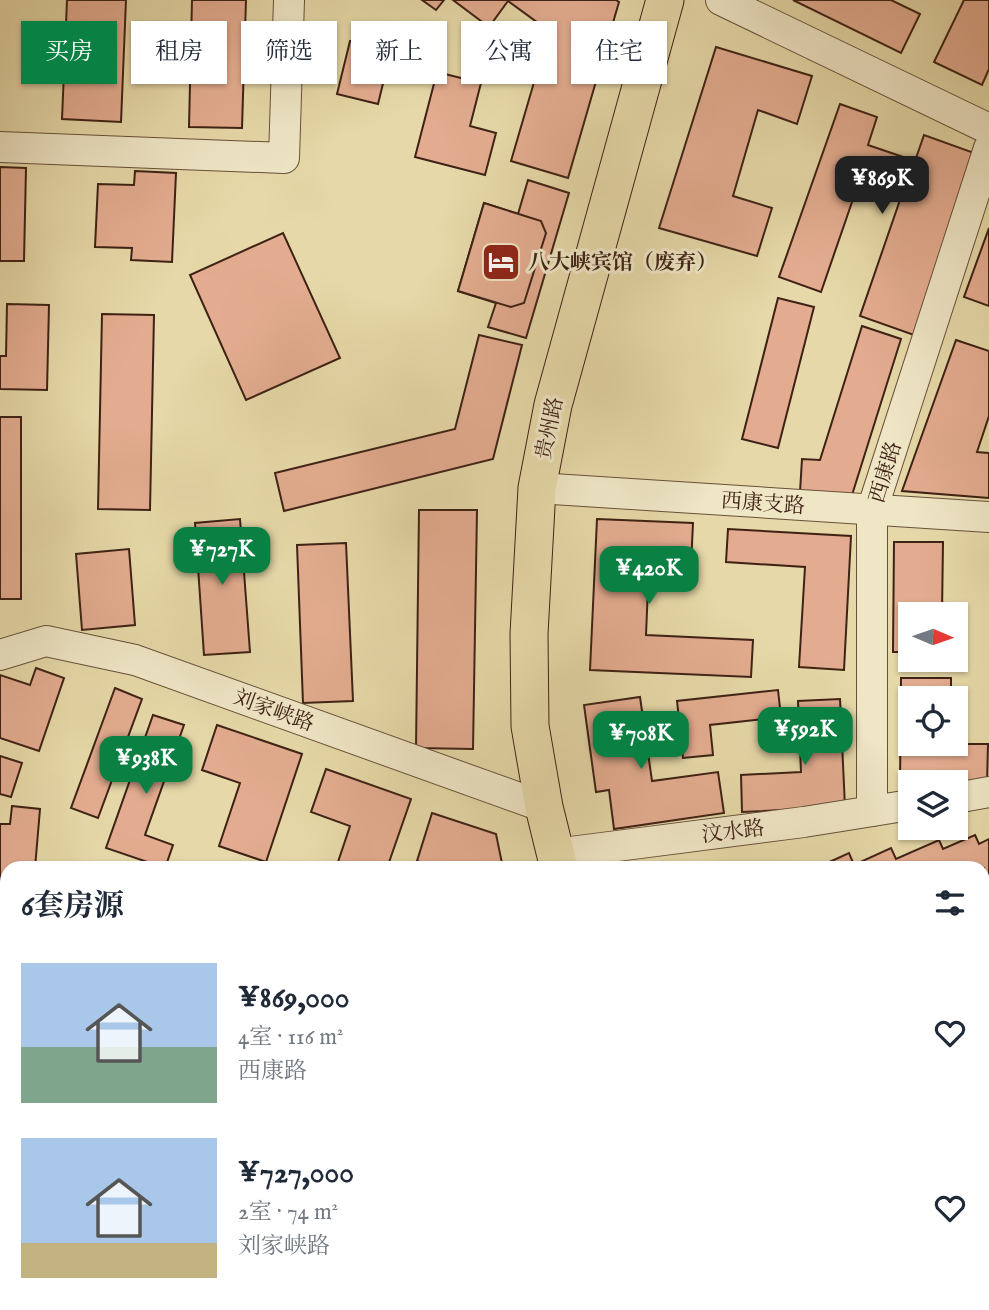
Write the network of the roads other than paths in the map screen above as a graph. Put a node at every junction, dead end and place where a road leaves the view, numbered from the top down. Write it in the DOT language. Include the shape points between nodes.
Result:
graph roads {
  1 [pos="289,0"];
  2 [pos="665,0"];
  3 [pos="721,0"];
  4 [pos="989,129"];
  5 [pos="0,147"];
  6 [pos="989,148"];
  7 [pos="537,488"];
  8 [pos="872,510"];
  9 [pos="989,517"];
  10 [pos="0,655"];
  11 [pos="989,792"];
  12 [pos="968,796"];
  13 [pos="544,807"];
  14 [pos="898,807"];
  15 [pos="872,811"];
  16 [pos="557,861"];
  1 -- 5 [label="street" via="284,159"];
  2 -- 7 [label="main road, 贵州路" via="553,405"];
  3 -- 4 [label="street"];
  6 -- 8 [label="street, 西康路"];
  7 -- 8 [label="street, 西康支路"];
  7 -- 13 [label="main road, 贵州路" via="529,634 530,726"];
  8 -- 9 [label="street, 西康支路"];
  8 -- 15 [label="street, 西康路"];
  10 -- 13 [label="street, 刘家峡路" via="46,641 135,660"];
  11 -- 12 [label="street"];
  13 -- 16 [label="main road, 贵州路"];
  14 -- 15 [label="street, 汶水路"];
  15 -- 16 [label="street, 汶水路"];
}
